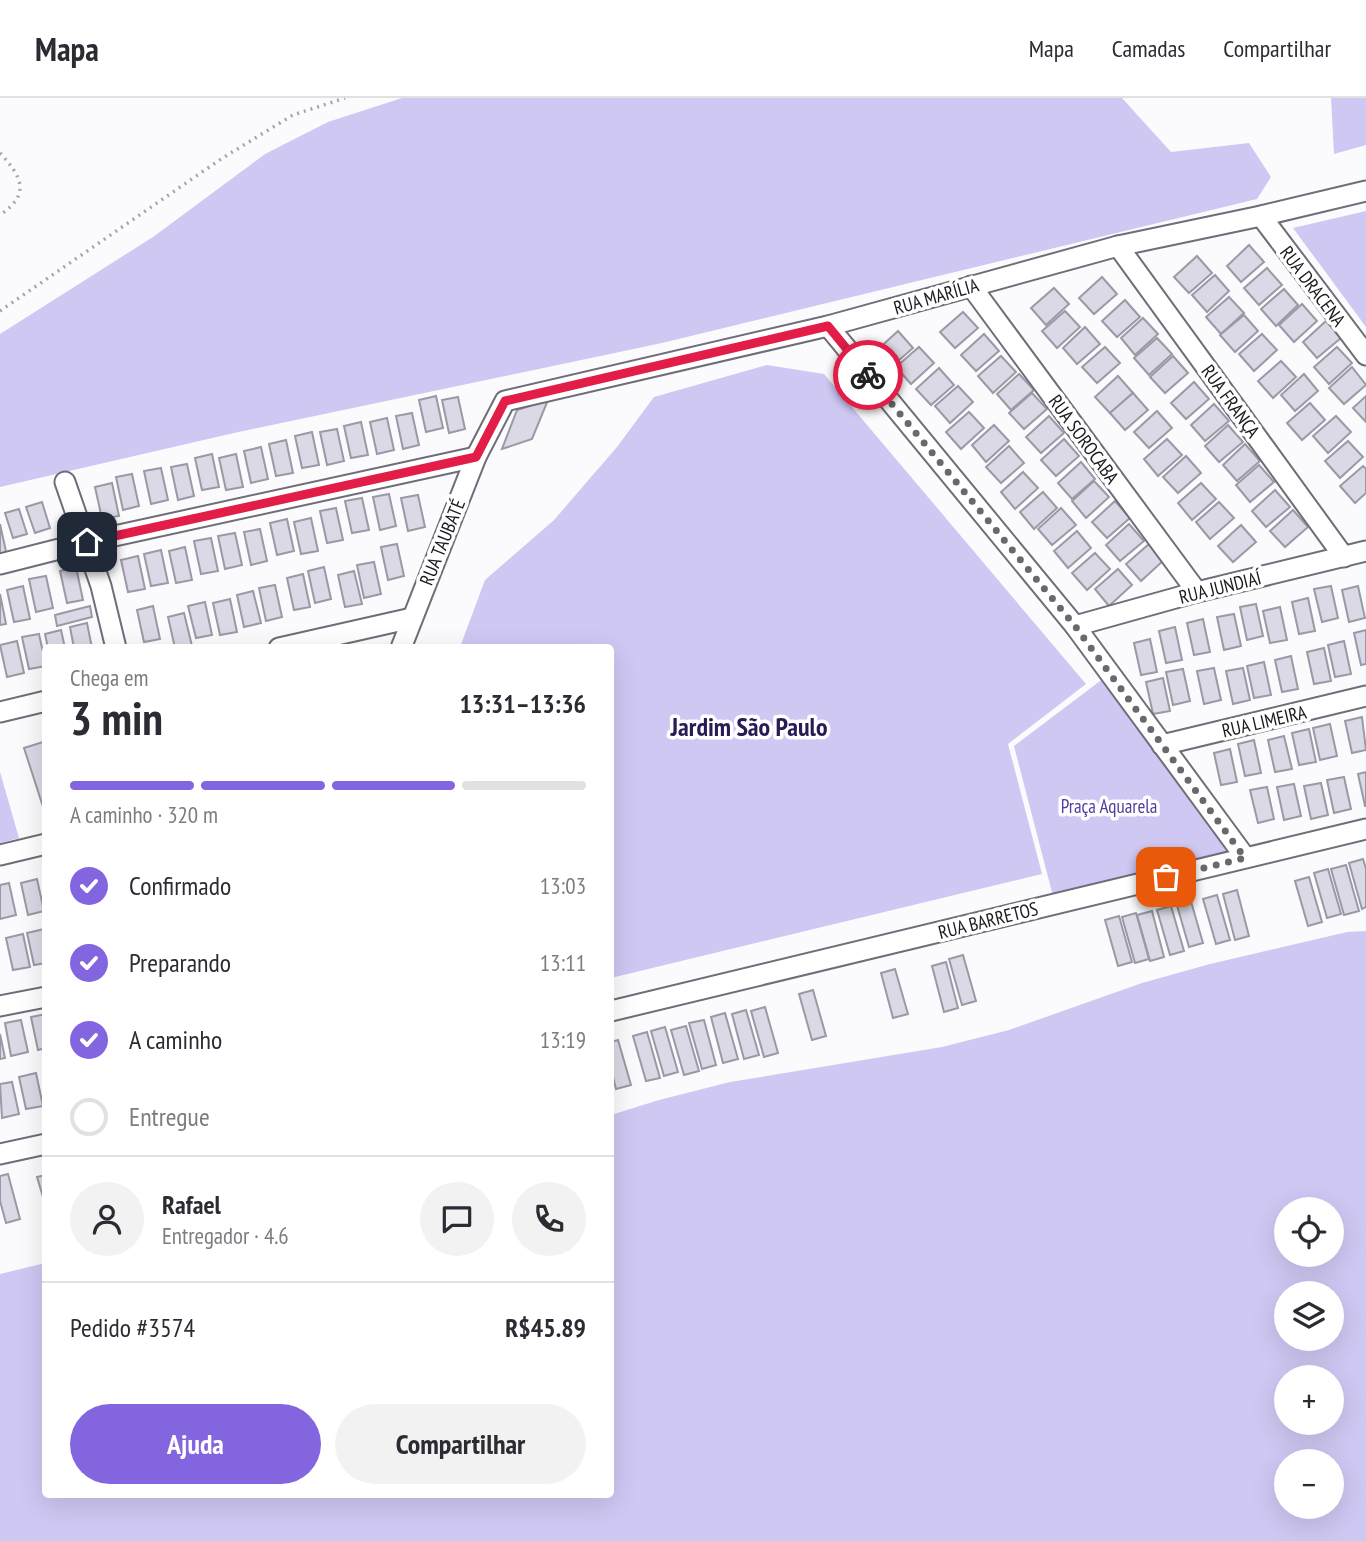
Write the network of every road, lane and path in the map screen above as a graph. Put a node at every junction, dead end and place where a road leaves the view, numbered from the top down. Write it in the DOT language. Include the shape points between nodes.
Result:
graph roads {
  1 [pos="345,98"];
  2 [pos="0,153"];
  3 [pos="1366,191"];
  4 [pos="0,215"];
  5 [pos="1261,216"];
  6 [pos="1118,246"];
  7 [pos="971,286"];
  8 [pos="0,311"];
  9 [pos="828,326"];
  10 [pos="1366,355"];
  11 [pos="505,401"];
  12 [pos="476,457"];
  13 [pos="65,482"];
  14 [pos="87,542"];
  15 [pos="1366,551"];
  16 [pos="1344,557"];
  17 [pos="0,564"];
  18 [pos="1197,592"];
  19 [pos="412,618"];
  20 [pos="1075,626"];
  21 [pos="115,644"];
  22 [pos="297,644"];
  23 [pos="402,644"];
  24 [pos="1366,696"];
  25 [pos="42,702"];
  26 [pos="0,712"];
  27 [pos="1162,745"];
  28 [pos="1366,829"];
  29 [pos="42,845"];
  30 [pos="0,855"];
  31 [pos="1245,858"];
  32 [pos="42,998"];
  33 [pos="0,1006"];
  34 [pos="614,1010"];
  35 [pos="42,1145"];
  36 [pos="0,1154"];
  1 -- 8 [label="path" via="293,115 221,159"];
  2 -- 4 [label="path" via="21,188 18,198"];
  3 -- 5 [label="street, RUA MARÍLIA"];
  5 -- 6 [label="street, RUA MARÍLIA"];
  5 -- 10 [label="street, RUA DRACENA"];
  6 -- 7 [label="street, RUA MARÍLIA"];
  6 -- 16 [label="street, RUA FRANÇA"];
  7 -- 9 [label="street, RUA MARÍLIA"];
  7 -- 18 [label="street, RUA SOROCABA"];
  9 -- 11 [label="street, RUA MARÍLIA"];
  9 -- 20 [label="street"];
  11 -- 12 [label="street, RUA TAUBATÉ"];
  12 -- 14 [label="street"];
  12 -- 19 [label="street, RUA TAUBATÉ"];
  13 -- 14 [label="street"];
  14 -- 17 [label="street"];
  14 -- 21 [label="street"];
  15 -- 16 [label="street, RUA JUNDIAÍ"];
  16 -- 18 [label="street, RUA JUNDIAÍ"];
  18 -- 20 [label="street, RUA JUNDIAÍ"];
  19 -- 22 [label="street"];
  19 -- 23 [label="street, RUA TAUBATÉ"];
  20 -- 27 [label="street"];
  24 -- 27 [label="street, RUA LIMEIRA"];
  25 -- 26 [label="street"];
  27 -- 31 [label="street"];
  28 -- 31 [label="street, RUA BARRETOS"];
  29 -- 30 [label="street"];
  31 -- 34 [label="street, RUA BARRETOS"];
  32 -- 33 [label="street"];
  35 -- 36 [label="street"];
}
